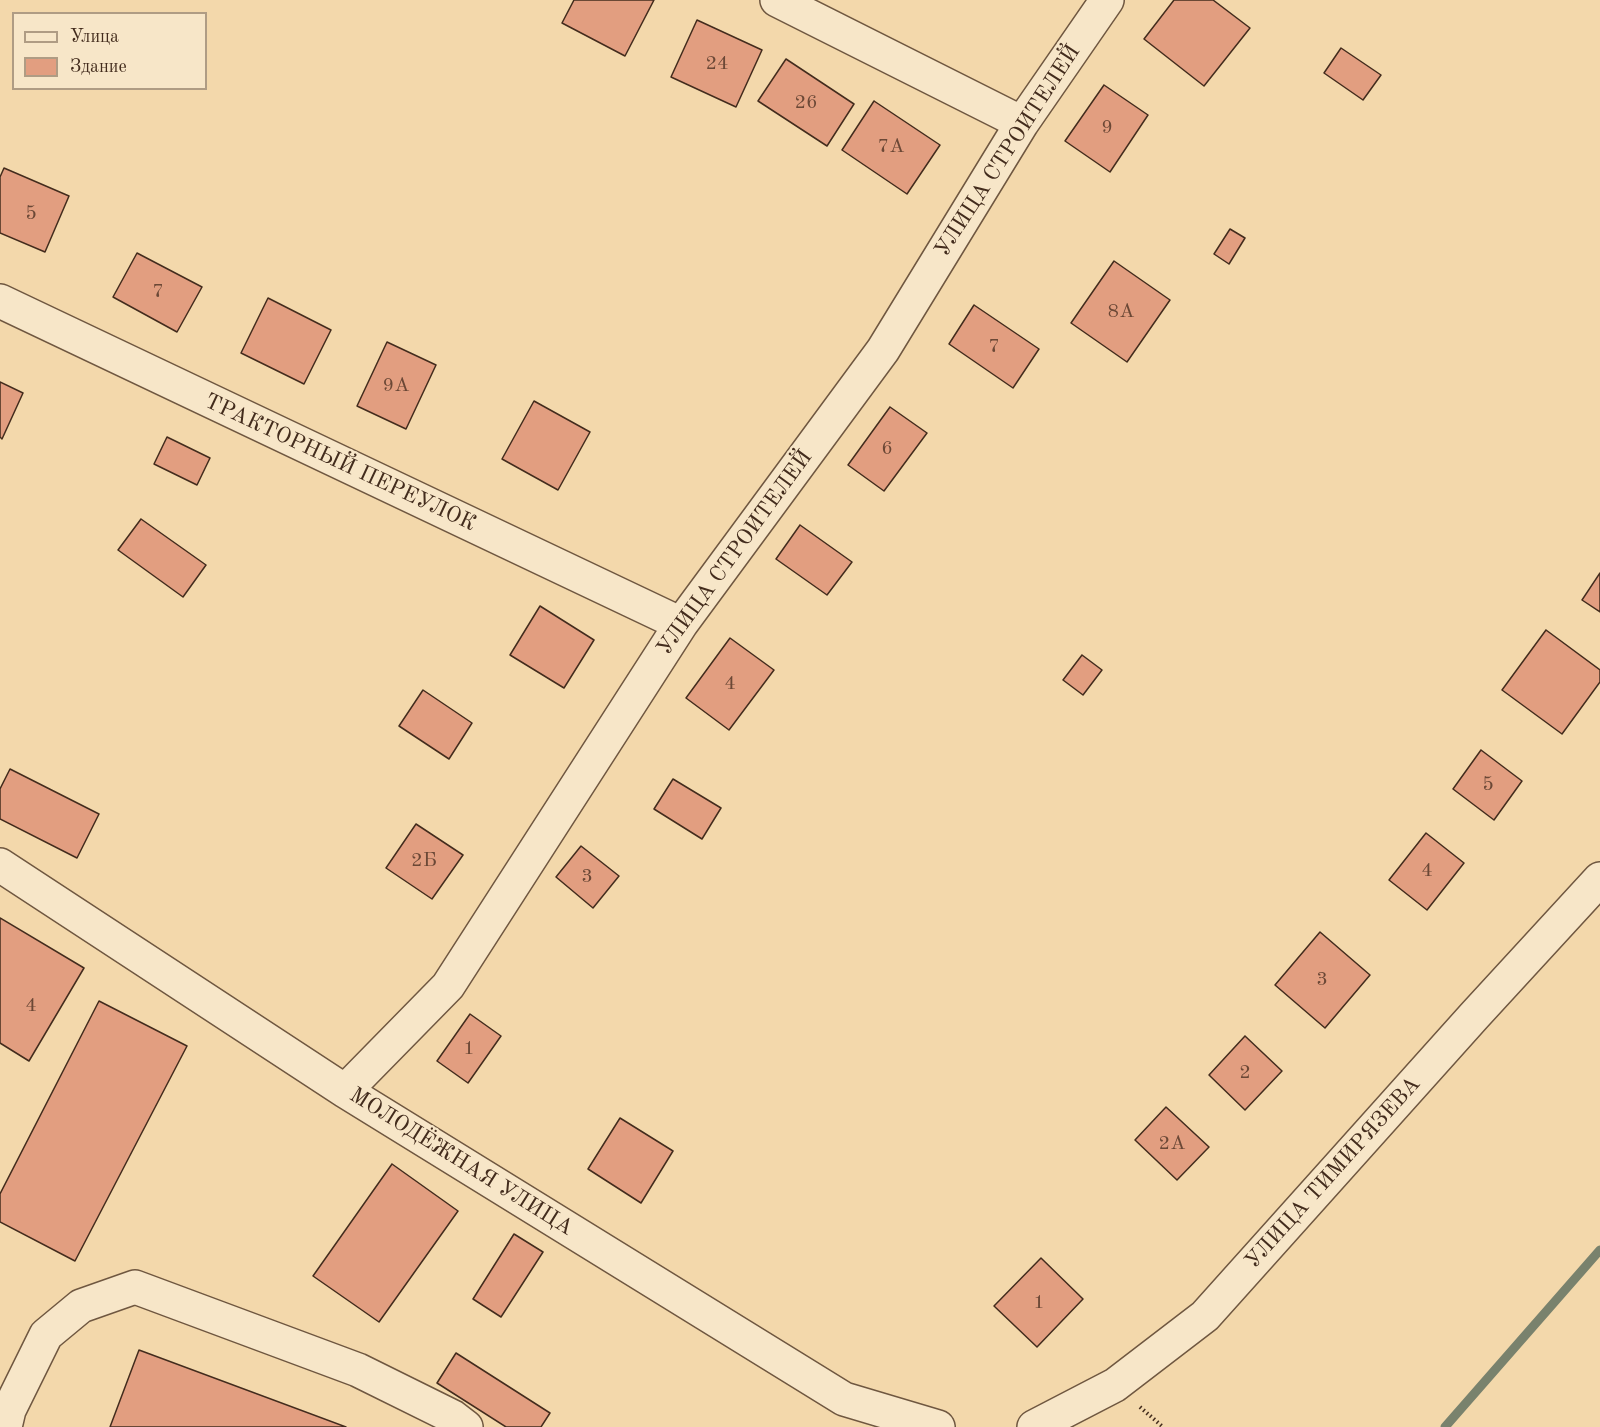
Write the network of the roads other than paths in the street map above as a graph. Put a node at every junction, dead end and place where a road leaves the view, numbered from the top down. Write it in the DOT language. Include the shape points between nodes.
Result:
graph roads {
  1 [pos="777,0"];
  2 [pos="1107,0"];
  3 [pos="1022,123"];
  4 [pos="0,301"];
  5 [pos="681,624"];
  6 [pos="0,865"];
  7 [pos="1600,879"];
  8 [pos="345,1091"];
  9 [pos="4,1427"];
  10 [pos="466,1427"];
  11 [pos="938,1427"];
  12 [pos="1034,1427"];
  1 -- 3 [label="street"];
  2 -- 3 [label="street, УЛИЦА СТРОИТЕЛЕЙ"];
  3 -- 5 [label="street, УЛИЦА СТРОИТЕЛЕЙ" via="883,350"];
  4 -- 5 [label="street, ТРАКТОРНЫЙ ПЕРЕУЛОК"];
  5 -- 8 [label="street, УЛИЦА СТРОИТЕЛЕЙ" via="448,986"];
  6 -- 8 [label="street, МОЛОДЁЖНАЯ УЛИЦА"];
  7 -- 12 [label="street, УЛИЦА ТИМИРЯЗЕВА" via="1205,1316 1115,1385"];
  8 -- 11 [label="street, МОЛОДЁЖНАЯ УЛИЦА" via="844,1399"];
  9 -- 10 [label="street" via="46,1335 81,1306 135,1287 358,1370"];
}
